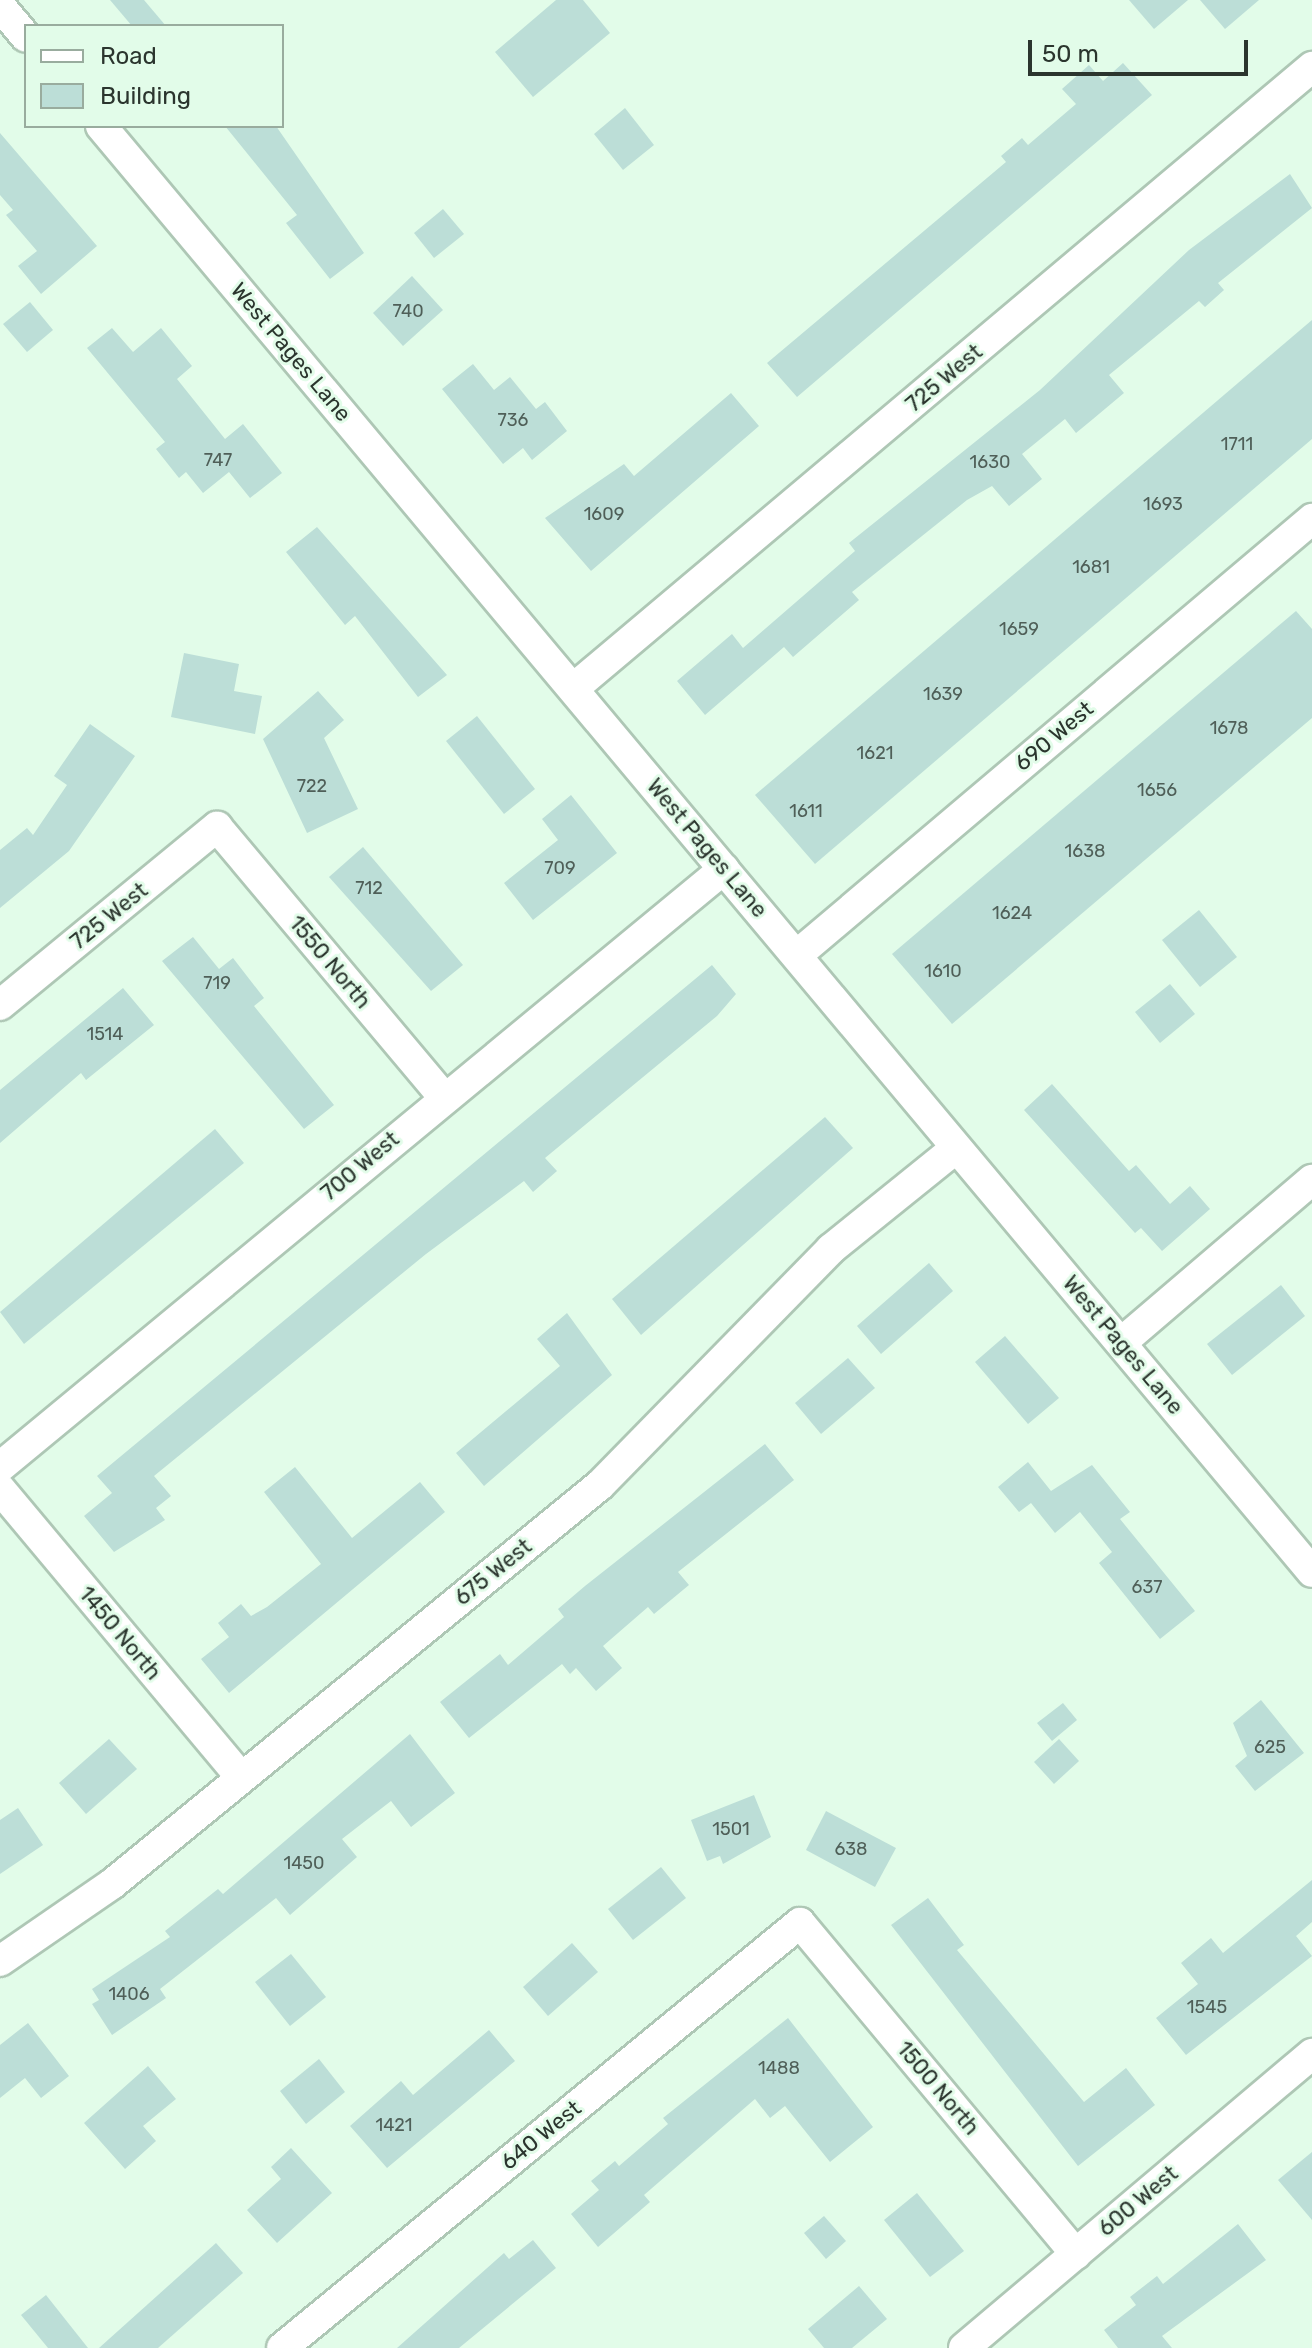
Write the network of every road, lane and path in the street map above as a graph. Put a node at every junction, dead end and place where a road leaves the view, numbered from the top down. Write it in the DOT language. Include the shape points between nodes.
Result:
graph roads {
  1 [pos="0,6"];
  2 [pos="24,35"];
  3 [pos="1312,67"];
  4 [pos="103,128"];
  5 [pos="1312,519"];
  6 [pos="574,688"];
  7 [pos="217,827"];
  8 [pos="724,869"];
  9 [pos="797,955"];
  10 [pos="0,1005"];
  11 [pos="443,1096"];
  12 [pos="955,1149"];
  13 [pos="1312,1180"];
  14 [pos="1122,1342"];
  15 [pos="0,1467"];
  16 [pos="0,1489"];
  17 [pos="1312,1572"];
  18 [pos="240,1776"];
  19 [pos="800,1923"];
  20 [pos="0,1961"];
  21 [pos="1312,2054"];
  22 [pos="1076,2254"];
  23 [pos="282,2348"];
  24 [pos="964,2348"];
  1 -- 2 [label="street"];
  3 -- 6 [label="street, 725 West"];
  4 -- 6 [label="street, West Pages Lane"];
  5 -- 9 [label="street, 690 West"];
  6 -- 8 [label="street, West Pages Lane"];
  7 -- 10 [label="street, 725 West"];
  7 -- 11 [label="street, 1550 North"];
  8 -- 9 [label="street, West Pages Lane"];
  8 -- 11 [label="street, 700 West"];
  9 -- 12 [label="street, West Pages Lane"];
  11 -- 15 [label="street, 700 West"];
  12 -- 14 [label="street, West Pages Lane"];
  12 -- 18 [label="street, 675 West" via="831,1249 600,1485"];
  13 -- 14 [label="street"];
  14 -- 17 [label="street, West Pages Lane"];
  16 -- 18 [label="street, 1450 North"];
  18 -- 20 [label="street, 675 West" via="112,1884"];
  19 -- 22 [label="street, 1500 North"];
  19 -- 23 [label="street, 640 West"];
  21 -- 22 [label="street, 600 West"];
  22 -- 24 [label="street, 600 West"];
}
